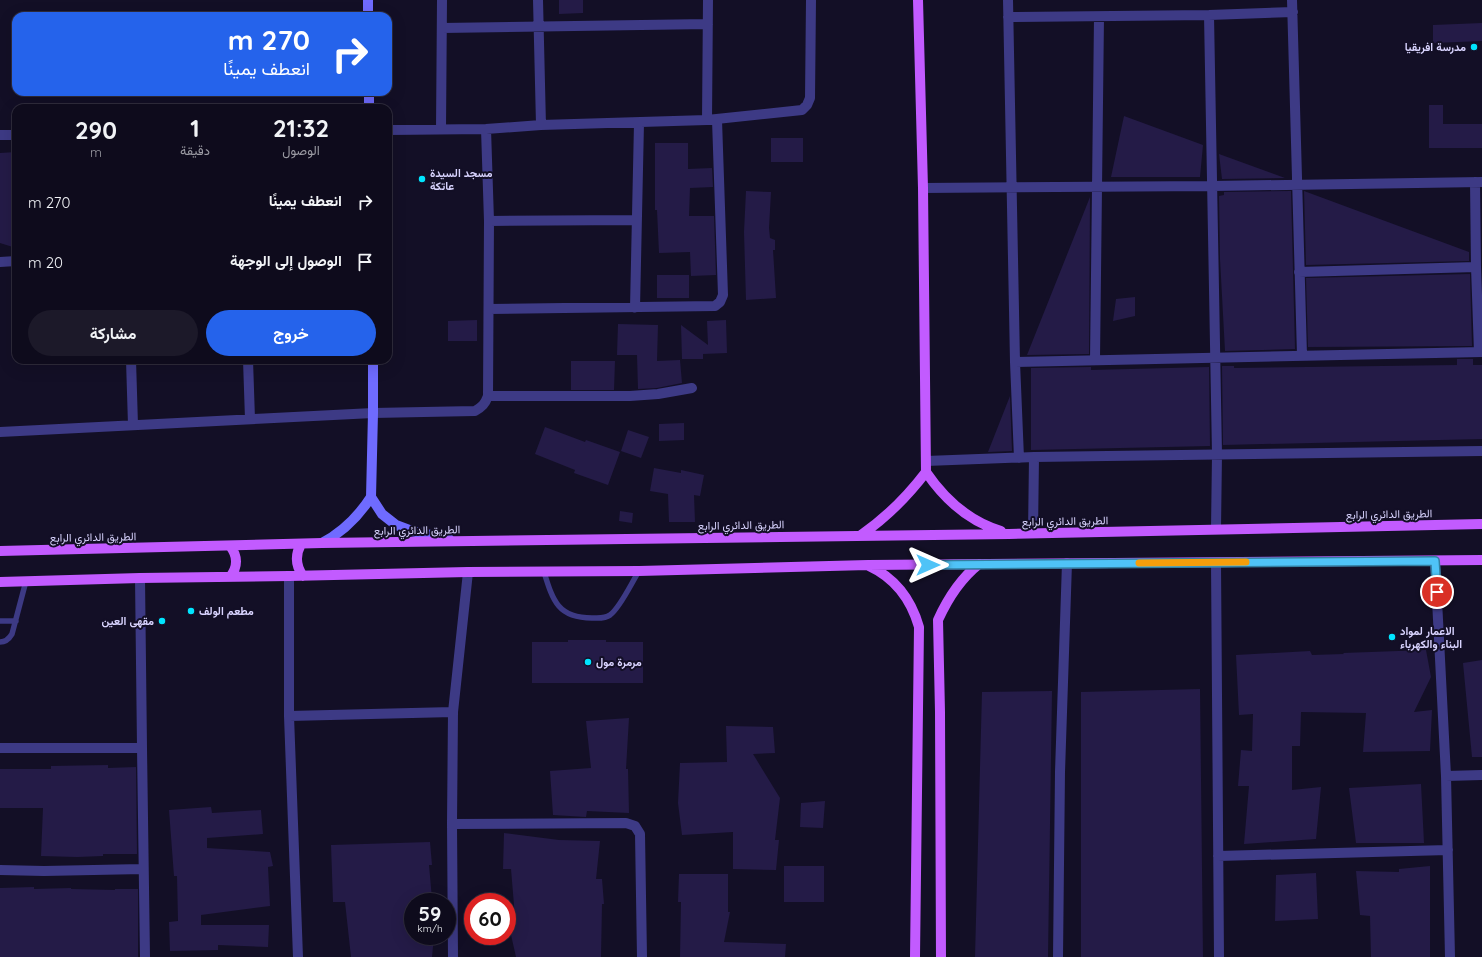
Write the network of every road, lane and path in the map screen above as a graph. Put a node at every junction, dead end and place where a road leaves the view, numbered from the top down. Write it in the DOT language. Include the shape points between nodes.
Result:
graph roads {
  1 [pos="368,0"];
  2 [pos="442,0"];
  3 [pos="538,0"];
  4 [pos="708,0"];
  5 [pos="811,0"];
  6 [pos="918,0"];
  7 [pos="1008,0"];
  8 [pos="1292,0"];
  9 [pos="368,12"];
  10 [pos="1293,12"];
  11 [pos="1209,15"];
  12 [pos="1008,17"];
  13 [pos="1099,17"];
  14 [pos="708,24"];
  15 [pos="538,26"];
  16 [pos="442,28"];
  17 [pos="712,120"];
  18 [pos="639,123"];
  19 [pos="541,125"];
  20 [pos="486,129"];
  21 [pos="392,130"];
  22 [pos="441,130"];
  23 [pos="0,135"];
  24 [pos="12,135"];
  25 [pos="1479,182"];
  26 [pos="1297,184"];
  27 [pos="1097,186"];
  28 [pos="1213,186"];
  29 [pos="1012,187"];
  30 [pos="922,188"];
  31 [pos="637,220"];
  32 [pos="489,221"];
  33 [pos="12,261"];
  34 [pos="0,262"];
  35 [pos="1476,266"];
  36 [pos="1299,272"];
  37 [pos="634,308"];
  38 [pos="489,309"];
  39 [pos="1481,352"];
  40 [pos="1302,355"];
  41 [pos="1214,359"];
  42 [pos="1095,360"];
  43 [pos="1015,362"];
  44 [pos="131,364"];
  45 [pos="248,364"];
  46 [pos="373,364"];
  47 [pos="692,388"];
  48 [pos="488,396"];
  49 [pos="373,413"];
  50 [pos="250,418"];
  51 [pos="133,425"];
  52 [pos="0,432"];
  53 [pos="1482,451"];
  54 [pos="1217,454"];
  55 [pos="1034,457"];
  56 [pos="1019,458"];
  57 [pos="926,461"];
  58 [pos="926,472"];
  59 [pos="371,497"];
  60 [pos="1482,524"];
  61 [pos="1216,529"];
  62 [pos="1033,533"];
  63 [pos="1009,534"];
  64 [pos="861,535"];
  65 [pos="458,542"];
  66 [pos="301,544"];
  67 [pos="322,544"];
  68 [pos="230,546"];
  69 [pos="0,551"];
  70 [pos="1482,560"];
  71 [pos="1435,561"];
  72 [pos="1216,562"];
  73 [pos="1067,563"];
  74 [pos="979,564"];
  75 [pos="868,565"];
  76 [pos="639,571"];
  77 [pos="468,572"];
  78 [pos="544,572"];
  79 [pos="289,576"];
  80 [pos="303,576"];
  81 [pos="230,577"];
  82 [pos="140,578"];
  83 [pos="26,581"];
  84 [pos="0,582"];
  85 [pos="0,621"];
  86 [pos="16,621"];
  87 [pos="0,642"];
  88 [pos="453,712"];
  89 [pos="289,716"];
  90 [pos="0,748"];
  91 [pos="142,748"];
  92 [pos="1482,775"];
  93 [pos="1446,776"];
  94 [pos="452,824"];
  95 [pos="1448,850"];
  96 [pos="1218,856"];
  97 [pos="144,869"];
  98 [pos="0,870"];
  99 [pos="145,957"];
  100 [pos="298,957"];
  101 [pos="453,957"];
  102 [pos="642,957"];
  103 [pos="915,957"];
  104 [pos="941,957"];
  105 [pos="1058,957"];
  106 [pos="1219,957"];
  107 [pos="1450,957"];
  1 -- 9 [label="street"];
  2 -- 16 [label="street"];
  3 -- 15 [label="street"];
  4 -- 14 [label="street"];
  5 -- 17 [label="street" via="810,98 807,105 802,110"];
  6 -- 30 [label="main road"];
  7 -- 12 [label="street"];
  8 -- 10 [label="street"];
  10 -- 11 [label="street"];
  10 -- 26 [label="street"];
  11 -- 13 [label="street"];
  11 -- 28 [label="street"];
  12 -- 13 [label="street"];
  12 -- 29 [label="street"];
  13 -- 27 [label="street"];
  14 -- 15 [label="street"];
  14 -- 17 [label="street"];
  15 -- 16 [label="street"];
  15 -- 19 [label="street"];
  16 -- 22 [label="street"];
  17 -- 18 [label="street"];
  17 -- 37 [label="street" via="723,295 715,306"];
  18 -- 19 [label="street"];
  18 -- 31 [label="street"];
  19 -- 20 [label="street"];
  20 -- 22 [label="street"];
  20 -- 32 [label="street"];
  21 -- 22 [label="street"];
  23 -- 24 [label="street"];
  25 -- 26 [label="street"];
  25 -- 35 [label="street"];
  26 -- 28 [label="street"];
  26 -- 36 [label="street"];
  27 -- 28 [label="street"];
  27 -- 29 [label="street"];
  27 -- 42 [label="street"];
  28 -- 41 [label="street"];
  29 -- 30 [label="street"];
  29 -- 43 [label="street"];
  30 -- 57 [label="main road"];
  31 -- 32 [label="street"];
  31 -- 37 [label="street"];
  32 -- 38 [label="street"];
  33 -- 34 [label="street"];
  35 -- 36 [label="street"];
  35 -- 39 [label="street"];
  36 -- 40 [label="street"];
  37 -- 38 [label="street"];
  38 -- 48 [label="street"];
  39 -- 40 [label="street"];
  40 -- 41 [label="street"];
  41 -- 42 [label="street"];
  41 -- 54 [label="street"];
  42 -- 43 [label="street"];
  43 -- 56 [label="street"];
  44 -- 51 [label="street"];
  45 -- 50 [label="street"];
  46 -- 49 [label="street"];
  47 -- 48 [label="street" via="630,396"];
  48 -- 49 [label="street" via="481,408 475,411"];
  49 -- 50 [label="street"];
  49 -- 59 [label="street"];
  50 -- 51 [label="street"];
  51 -- 52 [label="street"];
  53 -- 54 [label="street"];
  54 -- 55 [label="street"];
  54 -- 61 [label="street"];
  55 -- 56 [label="street"];
  55 -- 62 [label="street"];
  56 -- 57 [label="street"];
  57 -- 58 [label="main road"];
  58 -- 63 [label="main road" via="936,487 961,512 992,529"];
  58 -- 64 [label="main road" via="896,507"];
  59 -- 65 [label="street" via="382,514 396,525"];
  59 -- 67 [label="street" via="355,519"];
  60 -- 61 [label="main road, الطريق الدائري الرابع"];
  61 -- 62 [label="main road, الطريق الدائري الرابع"];
  62 -- 63 [label="main road, الطريق الدائري الرابع"];
  63 -- 64 [label="main road, الطريق الدائري الرابع"];
  64 -- 65 [label="main road, الطريق الدائري الرابع"];
  65 -- 67 [label="main road, الطريق الدائري الرابع"];
  66 -- 67 [label="main road, الطريق الدائري الرابع"];
  66 -- 68 [label="main road, الطريق الدائري الرابع"];
  66 -- 80 [label="main road" via="296,560"];
  68 -- 69 [label="main road, الطريق الدائري الرابع"];
  68 -- 81 [label="main road" via="236,560 235,569"];
  70 -- 71 [label="main road"];
  71 -- 72 [label="main road"];
  71 -- 93 [label="street"];
  72 -- 73 [label="main road"];
  72 -- 96 [label="street"];
  73 -- 74 [label="main road"];
  73 -- 105 [label="street" via="1060,772"];
  74 -- 75 [label="main road"];
  74 -- 104 [label="main road" via="956,588 938,620"];
  75 -- 76 [label="main road"];
  75 -- 103 [label="main road" via="886,575 901,589 912,607 919,627"];
  76 -- 78 [label="main road"];
  76 -- 78 [label="lane" via="611,615 606,618 580,618 562,610 550,592"];
  77 -- 78 [label="main road"];
  77 -- 80 [label="main road"];
  77 -- 88 [label="street"];
  79 -- 80 [label="main road"];
  79 -- 81 [label="main road"];
  79 -- 89 [label="street"];
  81 -- 82 [label="main road"];
  82 -- 83 [label="main road"];
  82 -- 91 [label="street"];
  83 -- 84 [label="main road"];
  83 -- 86 [label="lane"];
  85 -- 86 [label="lane"];
  86 -- 87 [label="lane" via="10,637 5,642"];
  88 -- 89 [label="street"];
  88 -- 94 [label="street"];
  89 -- 100 [label="street"];
  90 -- 91 [label="street"];
  91 -- 97 [label="street"];
  92 -- 93 [label="street"];
  93 -- 95 [label="street"];
  94 -- 101 [label="street"];
  94 -- 102 [label="street" via="626,823 635,826 640,834"];
  95 -- 96 [label="street"];
  95 -- 107 [label="street"];
  96 -- 106 [label="street"];
  97 -- 98 [label="street"];
  97 -- 99 [label="street"];
}
